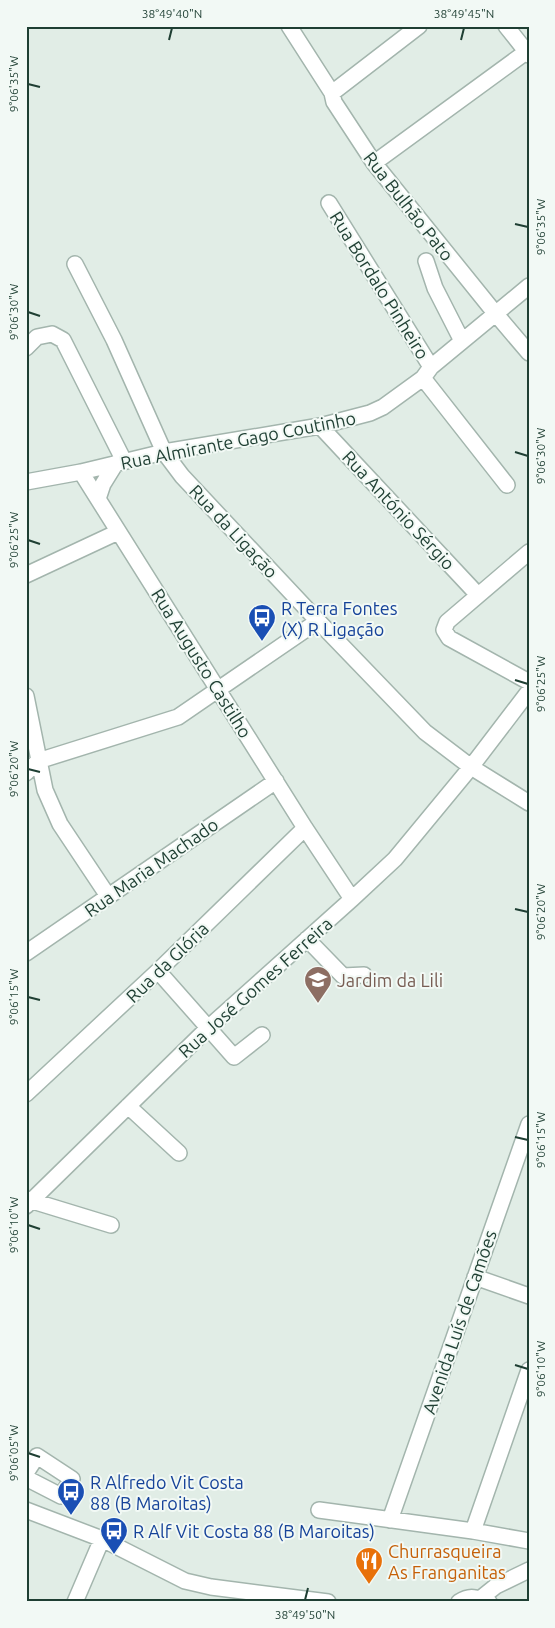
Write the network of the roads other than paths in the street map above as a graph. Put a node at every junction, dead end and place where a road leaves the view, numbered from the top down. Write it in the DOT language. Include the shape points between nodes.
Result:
graph roads {
  1 [pos="289,26"];
  2 [pos="419,26"];
  3 [pos="506,26"];
  4 [pos="527,53"];
  5 [pos="332,93"];
  6 [pos="374,163"];
  7 [pos="329,203"];
  8 [pos="426,261"];
  9 [pos="74,264"];
  10 [pos="529,286"];
  11 [pos="495,314"];
  12 [pos="462,341"];
  13 [pos="32,342"];
  14 [pos="529,353"];
  15 [pos="427,372"];
  16 [pos="320,426"];
  17 [pos="164,452"];
  18 [pos="120,462"];
  19 [pos="81,472"];
  20 [pos="26,482"];
  21 [pos="508,485"];
  22 [pos="98,499"];
  23 [pos="118,532"];
  24 [pos="529,552"];
  25 [pos="26,575"];
  26 [pos="478,594"];
  27 [pos="318,621"];
  28 [pos="529,682"];
  29 [pos="218,690"];
  30 [pos="529,690"];
  31 [pos="26,696"];
  32 [pos="38,761"];
  33 [pos="471,767"];
  34 [pos="26,773"];
  35 [pos="276,781"];
  36 [pos="529,803"];
  37 [pos="305,828"];
  38 [pos="108,896"];
  39 [pos="352,899"];
  40 [pos="308,939"];
  41 [pos="26,953"];
  42 [pos="158,970"];
  43 [pos="364,975"];
  44 [pos="208,1028"];
  45 [pos="262,1035"];
  46 [pos="26,1094"];
  47 [pos="128,1106"];
  48 [pos="529,1124"];
  49 [pos="179,1154"];
  50 [pos="28,1202"];
  51 [pos="111,1225"];
  52 [pos="475,1277"];
  53 [pos="529,1296"];
  54 [pos="529,1370"];
  55 [pos="26,1473"];
  56 [pos="26,1478"];
  57 [pos="26,1510"];
  58 [pos="319,1510"];
  59 [pos="390,1520"];
  60 [pos="473,1531"];
  61 [pos="102,1539"];
  62 [pos="529,1541"];
  63 [pos="529,1570"];
  64 [pos="210,1594"];
  65 [pos="276,1599"];
  66 [pos="485,1600"];
  67 [pos="461,1601"];
  68 [pos="75,1602"];
  69 [pos="328,1602"];
  1 -- 5 [label="street, Rua Bulhão Pato"];
  2 -- 5 [label="street"];
  3 -- 4 [label="street"];
  4 -- 6 [label="street"];
  5 -- 6 [label="street, Rua Bulhão Pato" via="334,102"];
  6 -- 11 [label="street, Rua Bulhão Pato"];
  7 -- 15 [label="street, Rua Bordalo Pinheiro"];
  8 -- 12 [label="street" via="435,288"];
  9 -- 17 [label="street, Rua da Ligação" via="114,340"];
  10 -- 11 [label="street, Rua Almirante Gago Coutinho"];
  11 -- 12 [label="street, Rua Almirante Gago Coutinho"];
  11 -- 14 [label="street, Rua Bulhão Pato"];
  12 -- 15 [label="street, Rua Almirante Gago Coutinho"];
  13 -- 18 [label="street" via="52,334 63,340"];
  15 -- 16 [label="street, Rua Almirante Gago Coutinho" via="383,407"];
  15 -- 21 [label="street, Rua Bordalo Pinheiro"];
  16 -- 17 [label="street, Rua Almirante Gago Coutinho"];
  16 -- 26 [label="street, Rua António Sérgio"];
  17 -- 18 [label="street, Rua Almirante Gago Coutinho"];
  17 -- 27 [label="street, Rua da Ligação" via="182,476"];
  18 -- 19 [label="street, Rua Almirante Gago Coutinho"];
  18 -- 22 [label="street" via="103,484"];
  19 -- 20 [label="street, Rua Almirante Gago Coutinho"];
  19 -- 22 [label="street, Rua Augusto Castilho"];
  22 -- 23 [label="street, Rua Augusto Castilho"];
  23 -- 25 [label="street"];
  23 -- 29 [label="street, Rua Augusto Castilho"];
  24 -- 26 [label="street"];
  26 -- 28 [label="street" via="447,622 444,630 449,638"];
  27 -- 29 [label="street"];
  27 -- 33 [label="street, Rua da Ligação" via="425,732"];
  29 -- 32 [label="street" via="178,717"];
  29 -- 35 [label="street, Rua Augusto Castilho"];
  30 -- 33 [label="street, Rua José Gomes Ferreira"];
  31 -- 32 [label="street"];
  32 -- 34 [label="street"];
  32 -- 38 [label="street" via="45,790 60,824"];
  33 -- 36 [label="street, Rua da Ligação"];
  33 -- 39 [label="street, Rua José Gomes Ferreira" via="395,859"];
  35 -- 37 [label="street, Rua Augusto Castilho"];
  35 -- 38 [label="street, Rua Maria Machado"];
  37 -- 39 [label="street, Rua Augusto Castilho"];
  37 -- 42 [label="street, Rua da Glória"];
  38 -- 41 [label="street, Rua Maria Machado"];
  39 -- 40 [label="street, Rua José Gomes Ferreira"];
  40 -- 43 [label="street" via="342,976"];
  40 -- 44 [label="street, Rua José Gomes Ferreira"];
  42 -- 44 [label="street"];
  42 -- 46 [label="street, Rua da Glória"];
  44 -- 45 [label="street" via="234,1057"];
  44 -- 47 [label="street, Rua José Gomes Ferreira"];
  47 -- 49 [label="street"];
  47 -- 50 [label="street, Rua José Gomes Ferreira"];
  48 -- 52 [label="street, Avenida Luís de Camões"];
  50 -- 51 [label="street"];
  52 -- 53 [label="street"];
  52 -- 59 [label="street, Avenida Luís de Camões"];
  54 -- 60 [label="street"];
  55 -- 56 [label="street" via="37,1456 72,1479 61,1496"];
  57 -- 61 [label="street"];
  58 -- 59 [label="street"];
  59 -- 60 [label="street"];
  60 -- 62 [label="street"];
  61 -- 64 [label="street"];
  61 -- 68 [label="street"];
  63 -- 66 [label="street" via="496,1586"];
  64 -- 65 [label="street"];
  65 -- 69 [label="street"];
  66 -- 67 [label="street" via="473,1596"];
}
